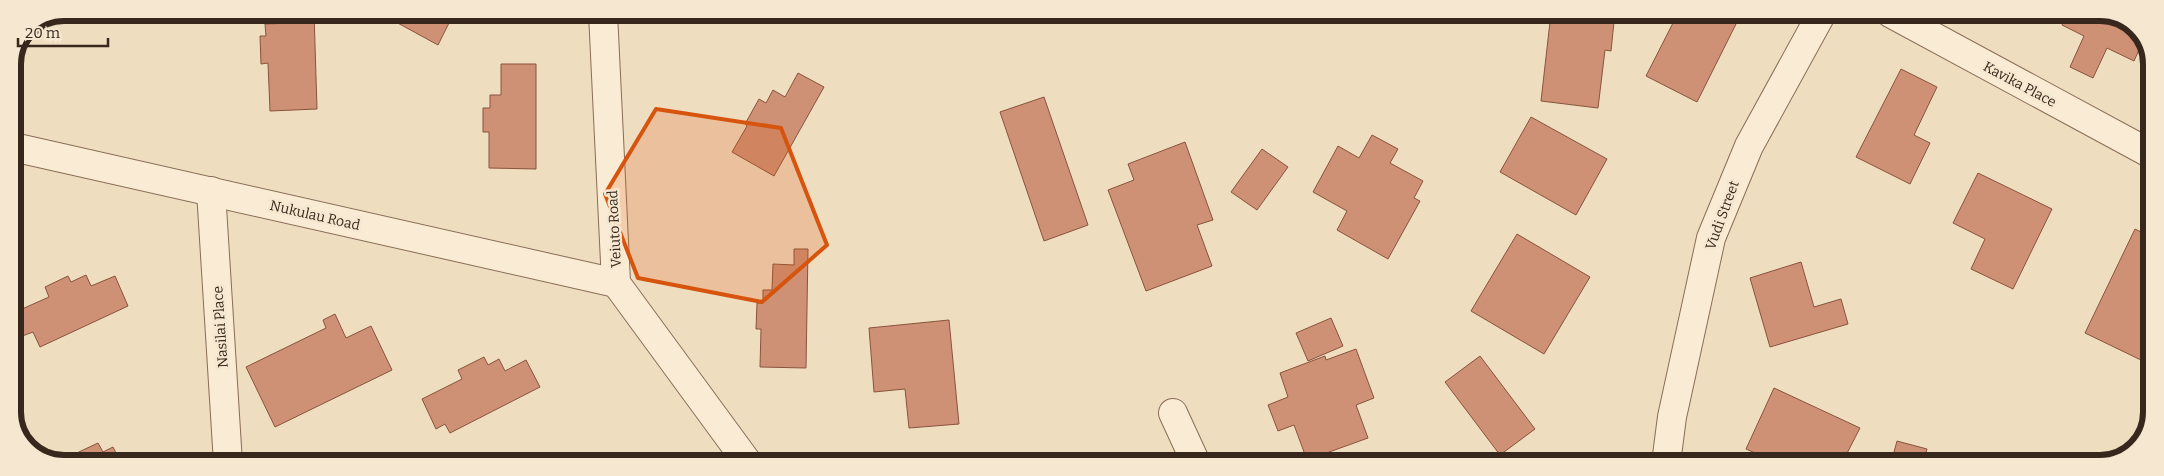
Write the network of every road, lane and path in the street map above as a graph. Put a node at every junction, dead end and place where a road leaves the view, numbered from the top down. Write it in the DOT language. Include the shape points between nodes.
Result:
graph roads {
  1 [pos="603,21"];
  2 [pos="1818,21"];
  3 [pos="1905,21"];
  4 [pos="21,150"];
  5 [pos="2143,150"];
  6 [pos="211,191"];
  7 [pos="616,283"];
  8 [pos="1173,413"];
  9 [pos="228,455"];
  10 [pos="742,455"];
  11 [pos="1192,455"];
  12 [pos="1667,455"];
  1 -- 7 [label="street, Veiuto Road"];
  2 -- 12 [label="street, Vudi Street" via="1749,146 1711,238 1672,417"];
  3 -- 5 [label="street, Kavika Place"];
  4 -- 6 [label="street, Nukulau Road"];
  6 -- 7 [label="street, Nukulau Road"];
  6 -- 9 [label="street, Nasilai Place"];
  7 -- 10 [label="street, Veiuto Road"];
  8 -- 11 [label="street"];
}
